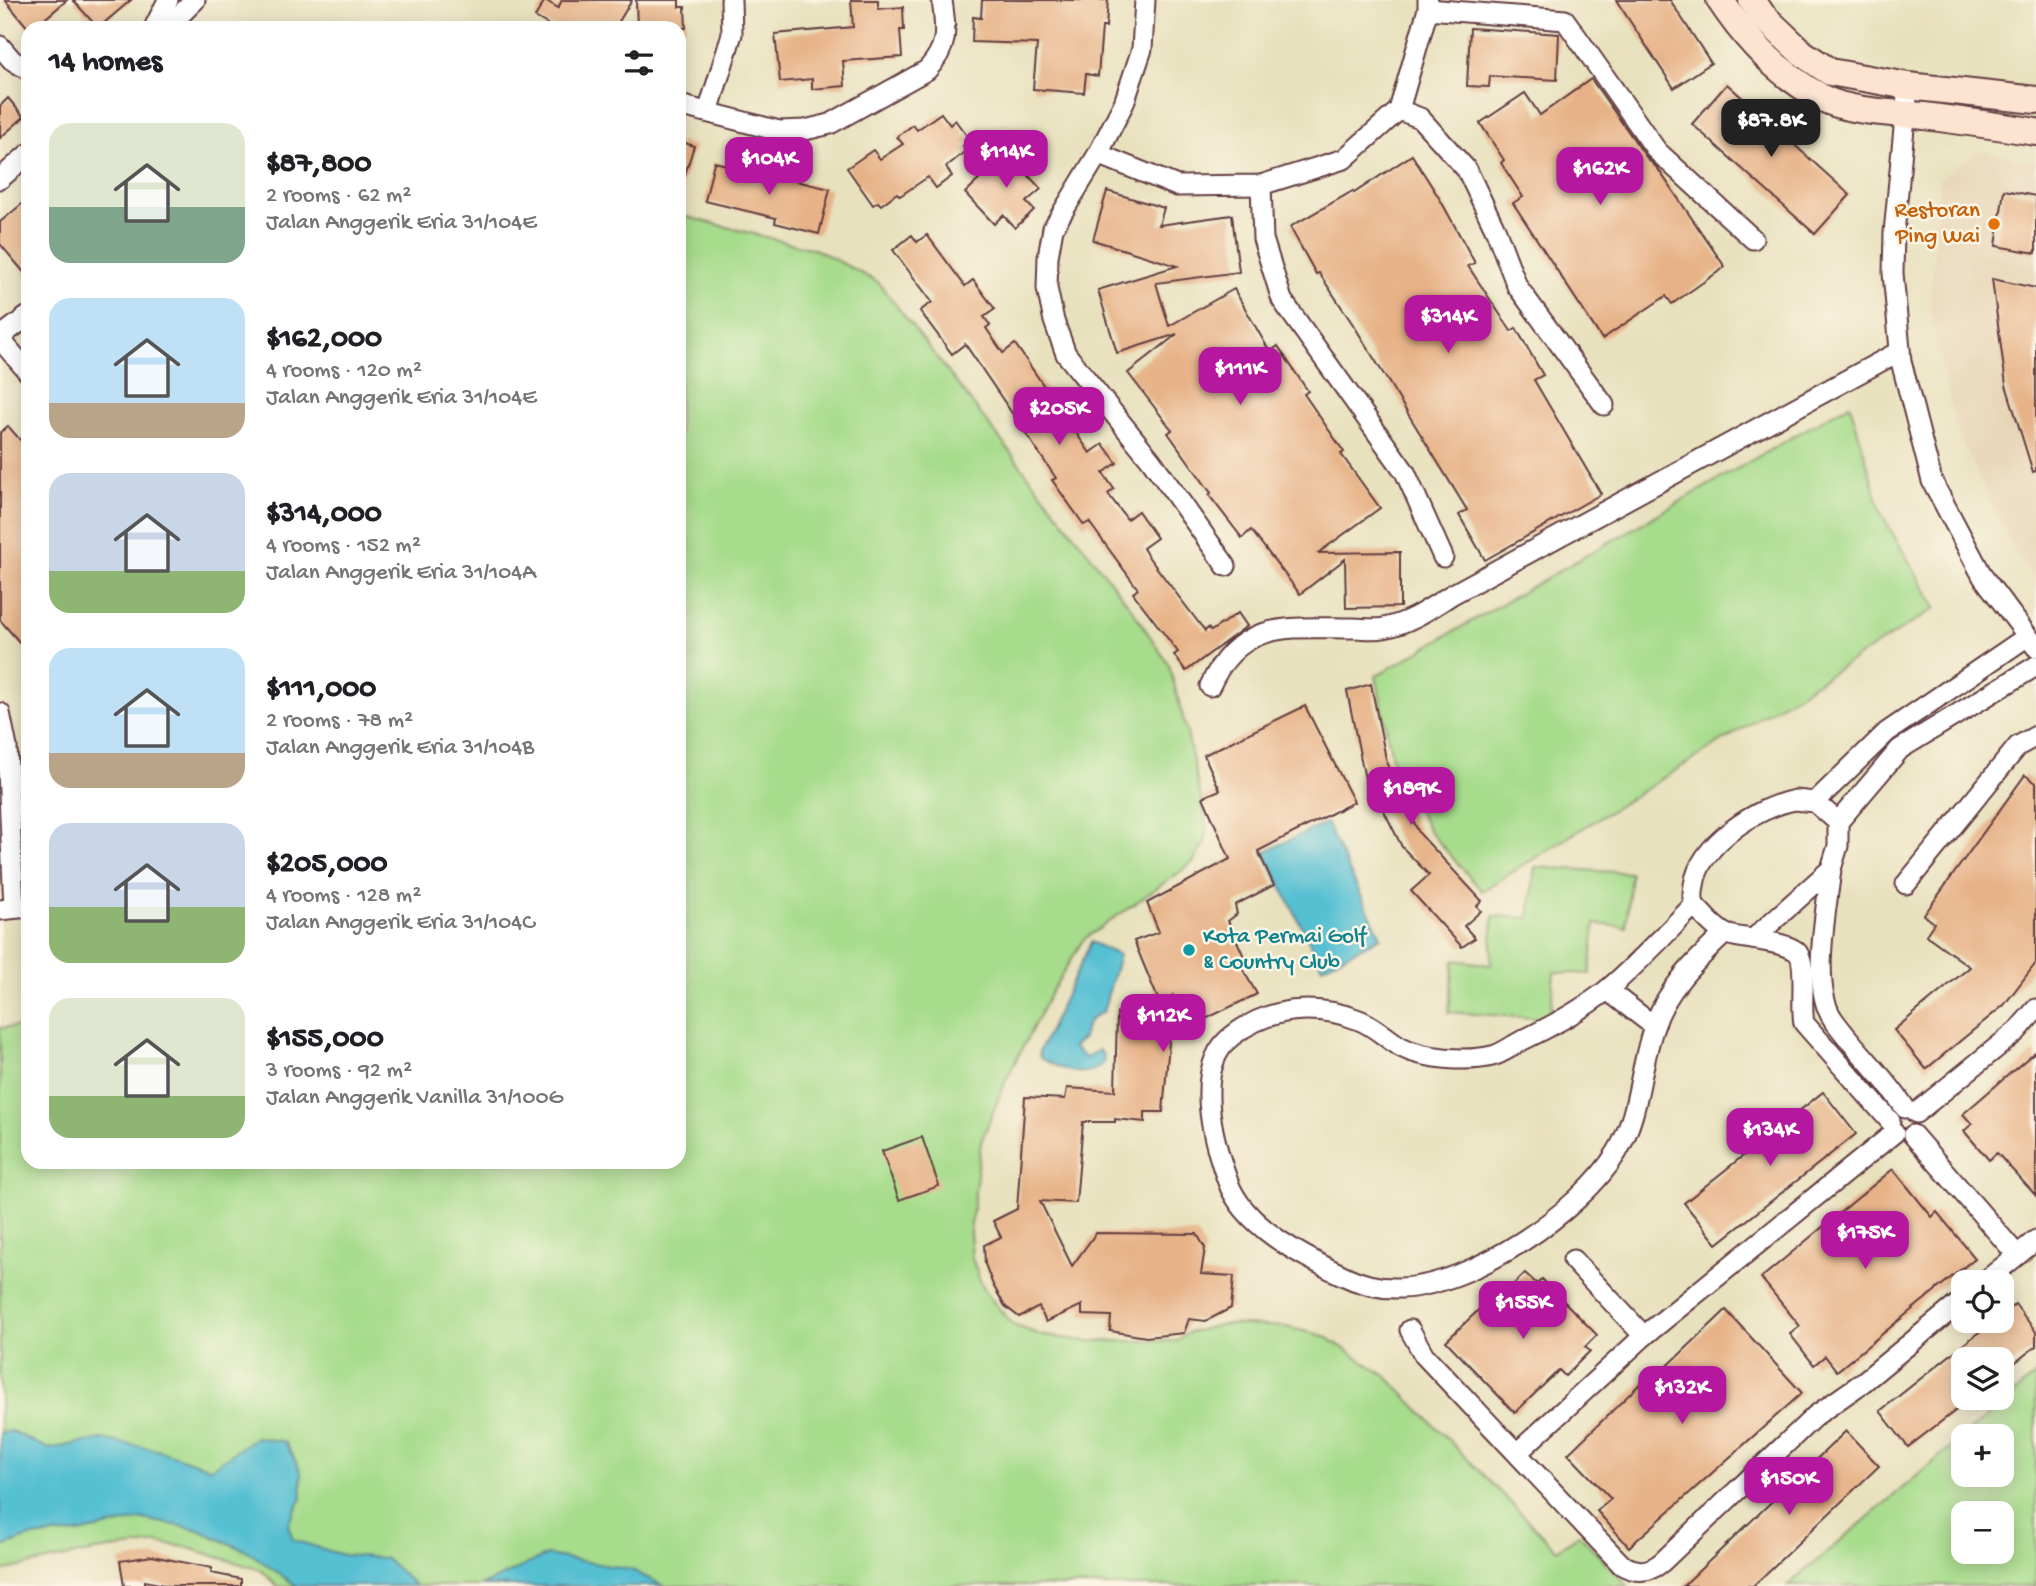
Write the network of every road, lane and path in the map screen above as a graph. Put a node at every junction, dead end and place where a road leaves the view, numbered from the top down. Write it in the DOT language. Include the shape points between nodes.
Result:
graph roads {
  1 [pos="169,0"];
  2 [pos="195,0"];
  3 [pos="731,0"];
  4 [pos="942,0"];
  5 [pos="1145,0"];
  6 [pos="1720,0"];
  7 [pos="1752,0"];
  8 [pos="1428,5"];
  9 [pos="158,21"];
  10 [pos="174,21"];
  11 [pos="0,46"];
  12 [pos="21,66"];
  13 [pos="1908,86"];
  14 [pos="2036,100"];
  15 [pos="686,107"];
  16 [pos="1399,110"];
  17 [pos="708,112"];
  18 [pos="1904,114"];
  19 [pos="2036,132"];
  20 [pos="1098,155"];
  21 [pos="21,160"];
  22 [pos="0,179"];
  23 [pos="1261,185"];
  24 [pos="1753,239"];
  25 [pos="21,322"];
  26 [pos="0,338"];
  27 [pos="1899,351"];
  28 [pos="21,364"];
  29 [pos="1604,405"];
  30 [pos="1443,557"];
  31 [pos="1226,566"];
  32 [pos="2032,642"];
  33 [pos="2036,666"];
  34 [pos="1210,686"];
  35 [pos="0,713"];
  36 [pos="2036,736"];
  37 [pos="1815,802"];
  38 [pos="1838,822"];
  39 [pos="1831,869"];
  40 [pos="1906,884"];
  41 [pos="1694,905"];
  42 [pos="14,908"];
  43 [pos="1723,935"];
  44 [pos="1753,939"];
  45 [pos="1607,990"];
  46 [pos="2036,1009"];
  47 [pos="1654,1026"];
  48 [pos="1858,1048"];
  49 [pos="1840,1065"];
  50 [pos="1904,1122"];
  51 [pos="2036,1240"];
  52 [pos="2017,1255"];
  53 [pos="1573,1260"];
  54 [pos="1999,1270"];
  55 [pos="1951,1310"];
  56 [pos="1410,1330"];
  57 [pos="1644,1336"];
  58 [pos="1517,1453"];
  1 -- 9 [label="street"];
  2 -- 10 [label="street"];
  3 -- 17 [label="street" via="732,34"];
  4 -- 17 [label="street" via="944,41 939,57 927,70 830,124 779,131"];
  5 -- 20 [label="street" via="1142,49 1124,103"];
  6 -- 18 [label="main road" via="1739,29 1774,66 1826,100"];
  7 -- 13 [label="main road" via="1792,43 1830,72"];
  8 -- 16 [label="street"];
  8 -- 24 [label="street" via="1565,20 1657,151"];
  11 -- 12 [label="street"];
  13 -- 14 [label="main road"];
  13 -- 18 [label="street"];
  15 -- 17 [label="street"];
  16 -- 23 [label="street" via="1344,159"];
  16 -- 29 [label="street" via="1420,118 1467,170 1517,286"];
  18 -- 19 [label="main road"];
  18 -- 27 [label="street" via="1893,273"];
  20 -- 23 [label="street" via="1177,186"];
  20 -- 31 [label="street" via="1053,228 1047,288 1054,321 1066,354 1151,460"];
  21 -- 22 [label="street"];
  23 -- 30 [label="street" via="1263,239 1282,300 1405,472"];
  25 -- 26 [label="street"];
  26 -- 28 [label="street"];
  27 -- 32 [label="street" via="1932,481 1983,577"];
  27 -- 34 [label="street" via="1414,619 1382,628 1282,629 1256,635 1229,653"];
  32 -- 37 [label="street" via="1886,732"];
  33 -- 38 [label="street" via="1900,749"];
  35 -- 42 [label="street" via="7,747"];
  36 -- 40 [label="street" via="2018,746"];
  37 -- 38 [label="street"];
  37 -- 41 [label="street" via="1776,804 1748,819 1709,851 1696,870"];
  38 -- 39 [label="street" via="1838,846"];
  39 -- 44 [label="street"];
  39 -- 48 [label="street" via="1822,991 1832,1017"];
  41 -- 43 [label="street"];
  41 -- 45 [label="street"];
  43 -- 44 [label="street"];
  43 -- 47 [label="street" via="1684,973"];
  44 -- 49 [label="street" via="1798,952 1804,1023"];
  45 -- 47 [label="street"];
  45 -- 47 [label="street" via="1555,1025 1493,1056 1420,1055 1361,1021 1332,1013 1296,1010 1258,1019 1221,1046 1210,1074 1214,1139 1233,1195 1285,1246 1362,1286 1403,1288 1479,1265 1571,1206 1617,1152 1640,1091"];
  46 -- 50 [label="street" via="2017,1031"];
  48 -- 49 [label="street"];
  48 -- 50 [label="street" via="1891,1088"];
  49 -- 50 [label="street"];
  50 -- 52 [label="street"];
  50 -- 57 [label="street"];
  51 -- 52 [label="street"];
  52 -- 54 [label="street"];
  53 -- 57 [label="street"];
  55 -- 58 [label="street" via="1815,1416 1654,1569 1635,1572 1622,1565"];
  56 -- 58 [label="street" via="1424,1355"];
  57 -- 58 [label="street"];
}
